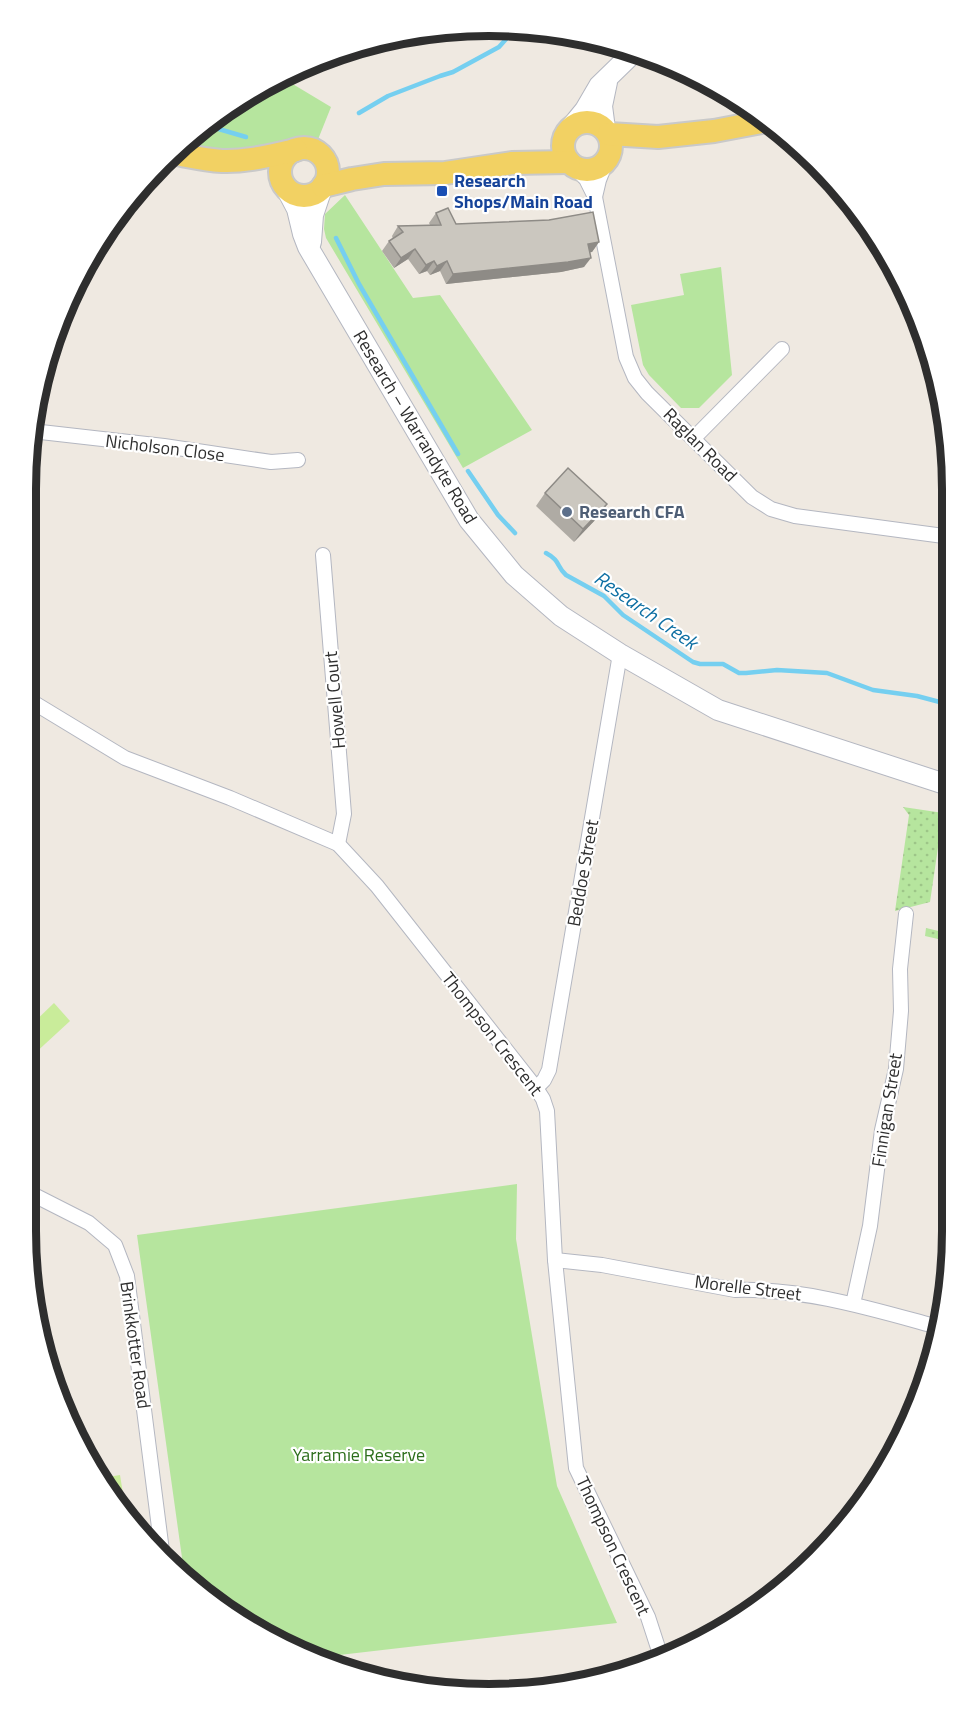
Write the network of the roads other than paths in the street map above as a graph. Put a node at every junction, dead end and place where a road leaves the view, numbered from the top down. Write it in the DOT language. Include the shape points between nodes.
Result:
graph roads {
  1 [pos="628,58"];
  2 [pos="611,75"];
  3 [pos="756,123"];
  4 [pos="570,129"];
  5 [pos="607,145"];
  6 [pos="296,150"];
  7 [pos="320,154"];
  8 [pos="183,155"];
  9 [pos="222,160"];
  10 [pos="512,163"];
  11 [pos="571,163"];
  12 [pos="384,174"];
  13 [pos="285,186"];
  14 [pos="323,187"];
  15 [pos="595,197"];
  16 [pos="313,253"];
  17 [pos="782,349"];
  18 [pos="40,432"];
  19 [pos="694,438"];
  20 [pos="298,460"];
  21 [pos="942,536"];
  22 [pos="323,555"];
  23 [pos="620,654"];
  24 [pos="36,704"];
  25 [pos="942,783"];
  26 [pos="338,844"];
  27 [pos="906,914"];
  28 [pos="536,1088"];
  29 [pos="36,1196"];
  30 [pos="555,1260"];
  31 [pos="853,1304"];
  32 [pos="932,1325"];
  33 [pos="161,1543"];
  34 [pos="659,1651"];
  1 -- 2 [label="main road"];
  2 -- 4 [label="main road"];
  2 -- 5 [label="main road" via="602,99"];
  3 -- 5 [label="main road"];
  4 -- 5 [label="main road" via="578,123 592,122"];
  4 -- 10 [label="main road" via="541,150"];
  4 -- 11 [label="main road" via="563,150"];
  5 -- 11 [label="main road" via="593,169"];
  5 -- 15 [label="street, Raglan Road"];
  6 -- 7 [label="main road" via="309,148"];
  6 -- 9 [label="main road" via="252,159"];
  6 -- 13 [label="main road" via="282,162 280,174"];
  7 -- 12 [label="main road" via="351,167"];
  7 -- 14 [label="main road" via="328,170"];
  8 -- 9 [label="main road"];
  9 -- 13 [label="main road"];
  10 -- 11 [label="main road"];
  10 -- 12 [label="main road" via="445,173"];
  11 -- 15 [label="street, Raglan Road" via="586,179"];
  12 -- 14 [label="main road"];
  13 -- 14 [label="main road" via="304,196"];
  13 -- 16 [label="main road, Research – Warrandyte Road"];
  14 -- 16 [label="main road, Research – Warrandyte Road" via="312,223"];
  15 -- 19 [label="street, Raglan Road" via="626,357 647,393"];
  16 -- 23 [label="main road, Research – Warrandyte Road" via="469,520 514,575 561,616"];
  17 -- 19 [label="street"];
  18 -- 20 [label="street, Nicholson Close" via="271,462"];
  19 -- 21 [label="street, Raglan Road" via="752,497 771,509 795,516"];
  22 -- 26 [label="street, Howell Court" via="344,814"];
  23 -- 25 [label="main road, Research – Warrandyte Road" via="718,710"];
  23 -- 28 [label="street, Beddoe Street" via="549,1070"];
  24 -- 26 [label="street, Thompson Crescent" via="125,758"];
  26 -- 28 [label="street, Thompson Crescent" via="377,886"];
  27 -- 31 [label="street, Finnigan Street" via="896,1069"];
  28 -- 30 [label="street, Thompson Crescent" via="547,1111"];
  29 -- 33 [label="street, Brinkkotter Road" via="89,1223 115,1245 127,1276"];
  30 -- 31 [label="street, Morelle Street" via="602,1264 735,1290 817,1296"];
  30 -- 34 [label="street, Thompson Crescent" via="576,1468 648,1617"];
  31 -- 32 [label="street, Morelle Street"];
}
